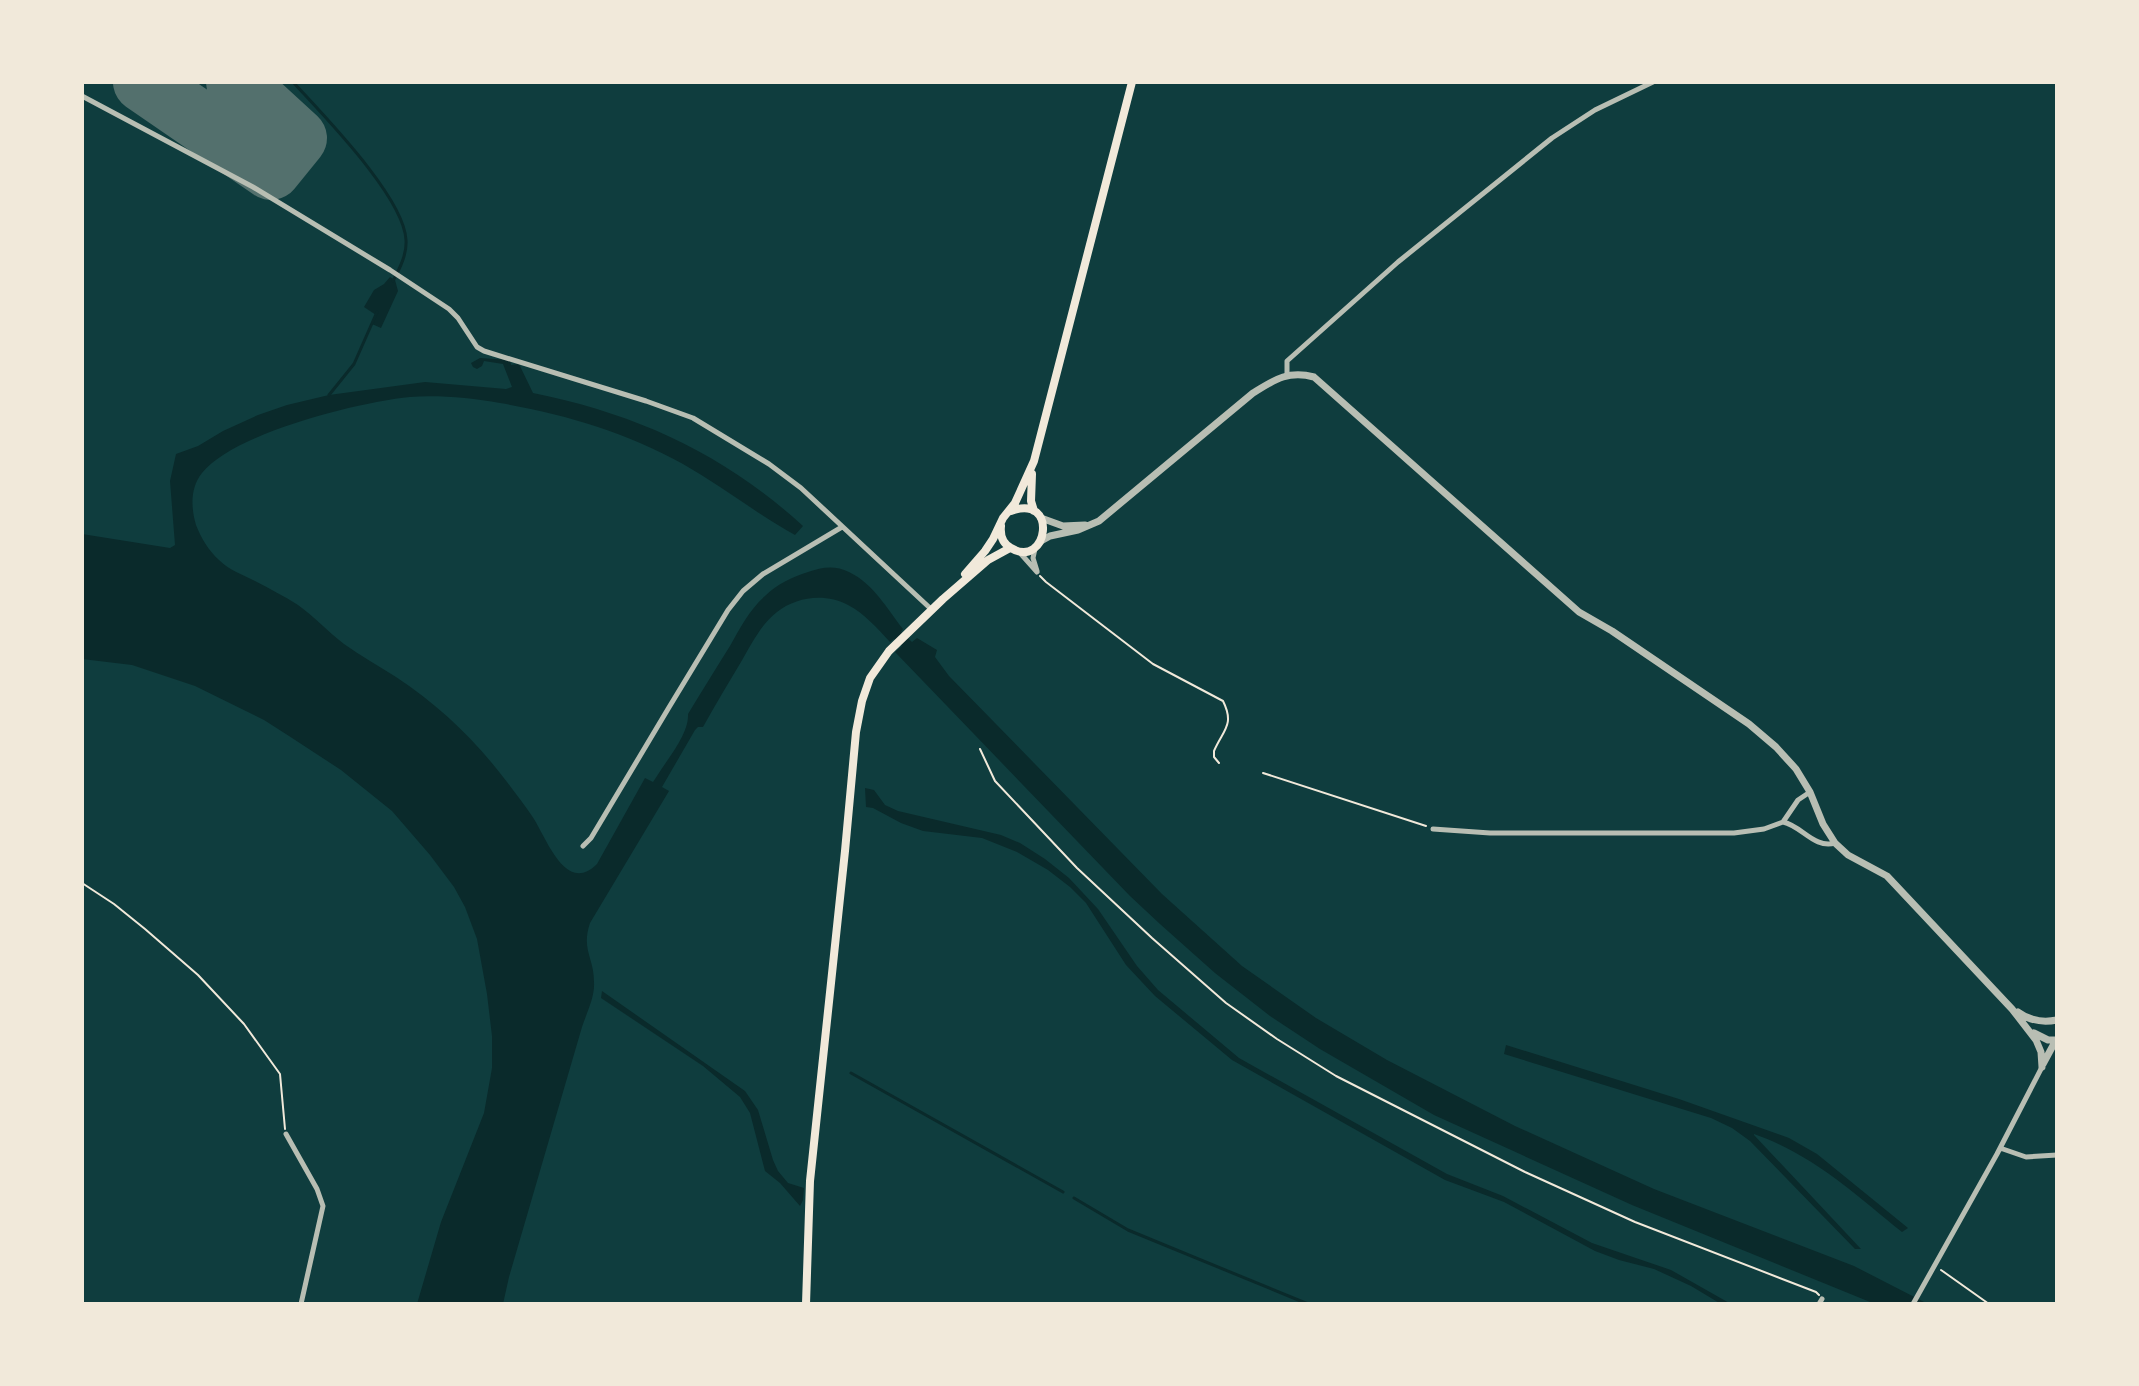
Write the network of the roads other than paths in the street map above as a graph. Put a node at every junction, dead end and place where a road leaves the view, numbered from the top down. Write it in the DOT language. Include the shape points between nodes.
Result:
graph roads {
  1 [pos="1132,82"];
  2 [pos="1653,82"];
  3 [pos="82,96"];
  4 [pos="1287,375"];
  5 [pos="1034,461"];
  6 [pos="1007,513"];
  7 [pos="1038,515"];
  8 [pos="1099,521"];
  9 [pos="1001,524"];
  10 [pos="842,527"];
  11 [pos="1038,544"];
  12 [pos="1014,550"];
  13 [pos="943,599"];
  14 [pos="932,610"];
  15 [pos="1810,792"];
  16 [pos="1783,822"];
  17 [pos="1433,829"];
  18 [pos="1835,843"];
  19 [pos="583,846"];
  20 [pos="2012,1009"];
  21 [pos="2026,1027"];
  22 [pos="2056,1032"];
  23 [pos="2042,1067"];
  24 [pos="286,1134"];
  25 [pos="2000,1148"];
  26 [pos="2057,1155"];
  27 [pos="301,1304"];
  28 [pos="806,1304"];
  29 [pos="1913,1304"];
  1 -- 5 [label="main road"];
  2 -- 4 [label="street" via="1552,138 1466,206 1287,361"];
  3 -- 10 [label="street" via="253,187 390,270 449,309 477,347 693,418 769,464"];
  4 -- 8 [label="street" via="1253,393"];
  4 -- 15 [label="street" via="1314,377 1327,386 1579,612 1749,724 1796,769"];
  5 -- 6 [label="main road"];
  5 -- 7 [label="main road" via="1031,501"];
  6 -- 7 [label="main road" via="1021,508"];
  6 -- 9 [label="main road"];
  7 -- 8 [label="street" via="1063,526"];
  7 -- 11 [label="main road" via="1044,529"];
  8 -- 11 [label="street"];
  9 -- 12 [label="main road" via="1002,538"];
  9 -- 13 [label="main road" via="979,560"];
  10 -- 14 [label="street"];
  10 -- 19 [label="street" via="743,591"];
  11 -- 12 [label="main road" via="1027,551"];
  11 -- 12 [label="street" via="1033,558 1037,572"];
  12 -- 13 [label="main road" via="988,560"];
  13 -- 14 [label="main road"];
  14 -- 28 [label="main road" via="870,678 856,732 810,1179"];
  15 -- 16 [label="street"];
  15 -- 18 [label="street"];
  16 -- 17 [label="street" via="1734,833"];
  16 -- 18 [label="street" via="1822,845"];
  18 -- 20 [label="street" via="1887,876"];
  20 -- 21 [label="street"];
  20 -- 22 [label="street"];
  21 -- 22 [label="street" via="2048,1040"];
  21 -- 23 [label="street" via="2041,1052"];
  22 -- 23 [label="street"];
  23 -- 25 [label="street"];
  24 -- 27 [label="street" via="323,1206"];
  25 -- 26 [label="street" via="2026,1157"];
  25 -- 29 [label="street"];
}
